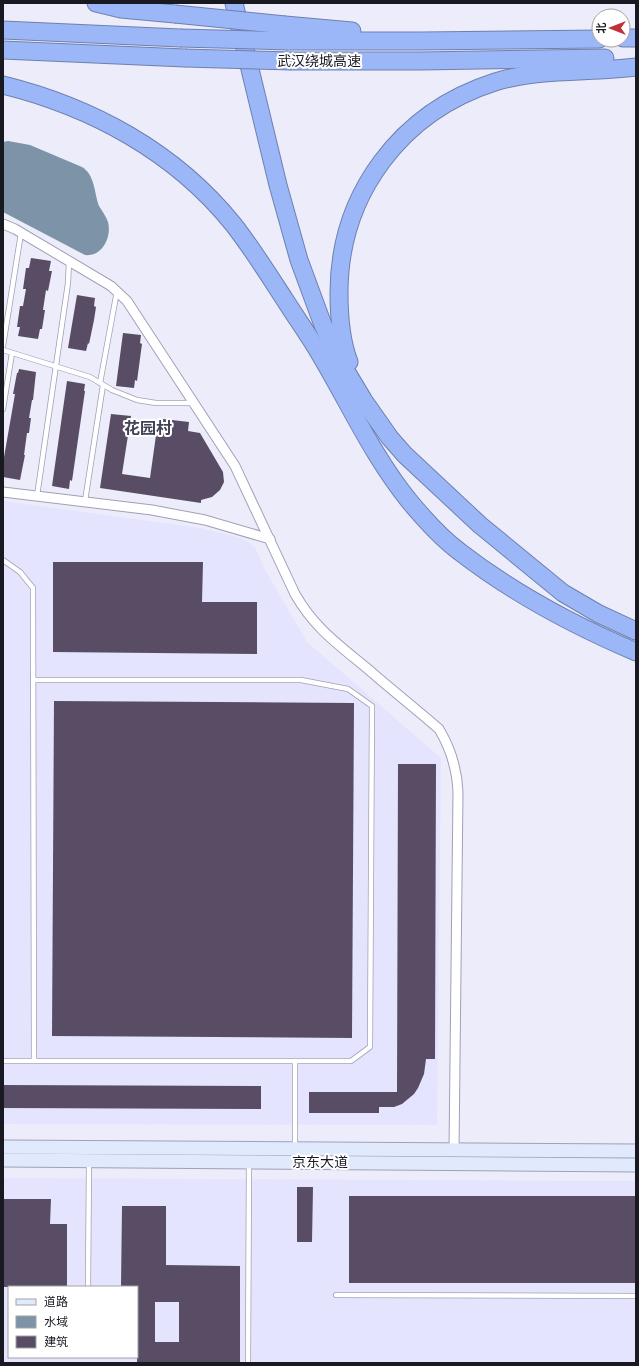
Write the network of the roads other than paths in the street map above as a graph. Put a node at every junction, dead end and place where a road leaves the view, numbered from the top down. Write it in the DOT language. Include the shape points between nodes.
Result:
graph roads {
  1 [pos="96,3"];
  2 [pos="223,3"];
  3 [pos="234,3"];
  4 [pos="3,30"];
  5 [pos="286,33"];
  6 [pos="591,38"];
  7 [pos="3,50"];
  8 [pos="636,58"];
  9 [pos="636,67"];
  10 [pos="3,86"];
  11 [pos="3,224"];
  12 [pos="21,233"];
  13 [pos="69,262"];
  14 [pos="117,291"];
  15 [pos="3,346"];
  16 [pos="3,350"];
  17 [pos="12,353"];
  18 [pos="320,354"];
  19 [pos="56,366"];
  20 [pos="102,384"];
  21 [pos="364,401"];
  22 [pos="194,403"];
  23 [pos="3,409"];
  24 [pos="3,492"];
  25 [pos="37,496"];
  26 [pos="85,501"];
  27 [pos="270,539"];
  28 [pos="3,560"];
  29 [pos="636,631"];
  30 [pos="636,652"];
  31 [pos="33,680"];
  32 [pos="3,1060"];
  33 [pos="34,1060"];
  34 [pos="295,1061"];
  35 [pos="3,1147"];
  36 [pos="295,1149"];
  37 [pos="454,1150"];
  38 [pos="636,1151"];
  39 [pos="3,1160"];
  40 [pos="89,1161"];
  41 [pos="249,1162"];
  42 [pos="636,1164"];
  43 [pos="88,1286"];
  44 [pos="336,1295"];
  45 [pos="636,1296"];
  46 [pos="248,1363"];
  1 -- 5 [label="highway, bridge" via="121,9 175,14"];
  2 -- 18 [label="highway" via="277,225"];
  3 -- 21 [label="highway" via="299,260 323,325"];
  4 -- 5 [label="highway, 武汉绕城高速, bridge" via="180,38"];
  5 -- 6 [label="highway" via="460,40"];
  7 -- 8 [label="highway, 武汉绕城高速, bridge" via="292,61"];
  9 -- 21 [label="highway" via="540,73 495,82 444,105 415,126 389,151 369,180 356,206 346,236 340,268 339,303 346,355"];
  10 -- 18 [label="highway" via="26,91 70,107 117,128 142,142 183,173 217,206 245,240"];
  11 -- 12 [label="street"];
  12 -- 13 [label="street"];
  12 -- 15 [label="lane"];
  13 -- 14 [label="street"];
  13 -- 19 [label="lane"];
  14 -- 20 [label="lane"];
  14 -- 22 [label="street" via="132,307"];
  16 -- 17 [label="lane"];
  17 -- 19 [label="lane"];
  17 -- 23 [label="lane"];
  18 -- 30 [label="highway" via="383,466 411,503 442,536 458,551 513,588 577,624"];
  19 -- 20 [label="lane" via="90,377"];
  19 -- 25 [label="lane"];
  20 -- 22 [label="lane" via="146,402"];
  20 -- 26 [label="lane"];
  21 -- 29 [label="highway" via="380,426 405,455 480,525 563,593 599,614"];
  22 -- 27 [label="street" via="235,466"];
  24 -- 25 [label="street"];
  25 -- 26 [label="street"];
  26 -- 27 [label="street" via="205,520"];
  27 -- 37 [label="street" via="295,594 312,620 439,729 452,757 458,780"];
  28 -- 31 [label="lane" via="20,572 33,588"];
  31 -- 33 [label="lane"];
  31 -- 34 [label="lane" via="301,680 348,689 372,706 370,1047 351,1061"];
  32 -- 33 [label="lane"];
  33 -- 34 [label="lane"];
  34 -- 36 [label="lane"];
  35 -- 36 [label="main road, 京东大道"];
  36 -- 37 [label="main road, 京东大道"];
  37 -- 38 [label="main road, 京东大道"];
  39 -- 40 [label="main road, 京东大道"];
  40 -- 41 [label="main road, 京东大道"];
  40 -- 43 [label="lane"];
  41 -- 42 [label="main road, 京东大道"];
  41 -- 46 [label="lane"];
  44 -- 45 [label="lane"];
}
